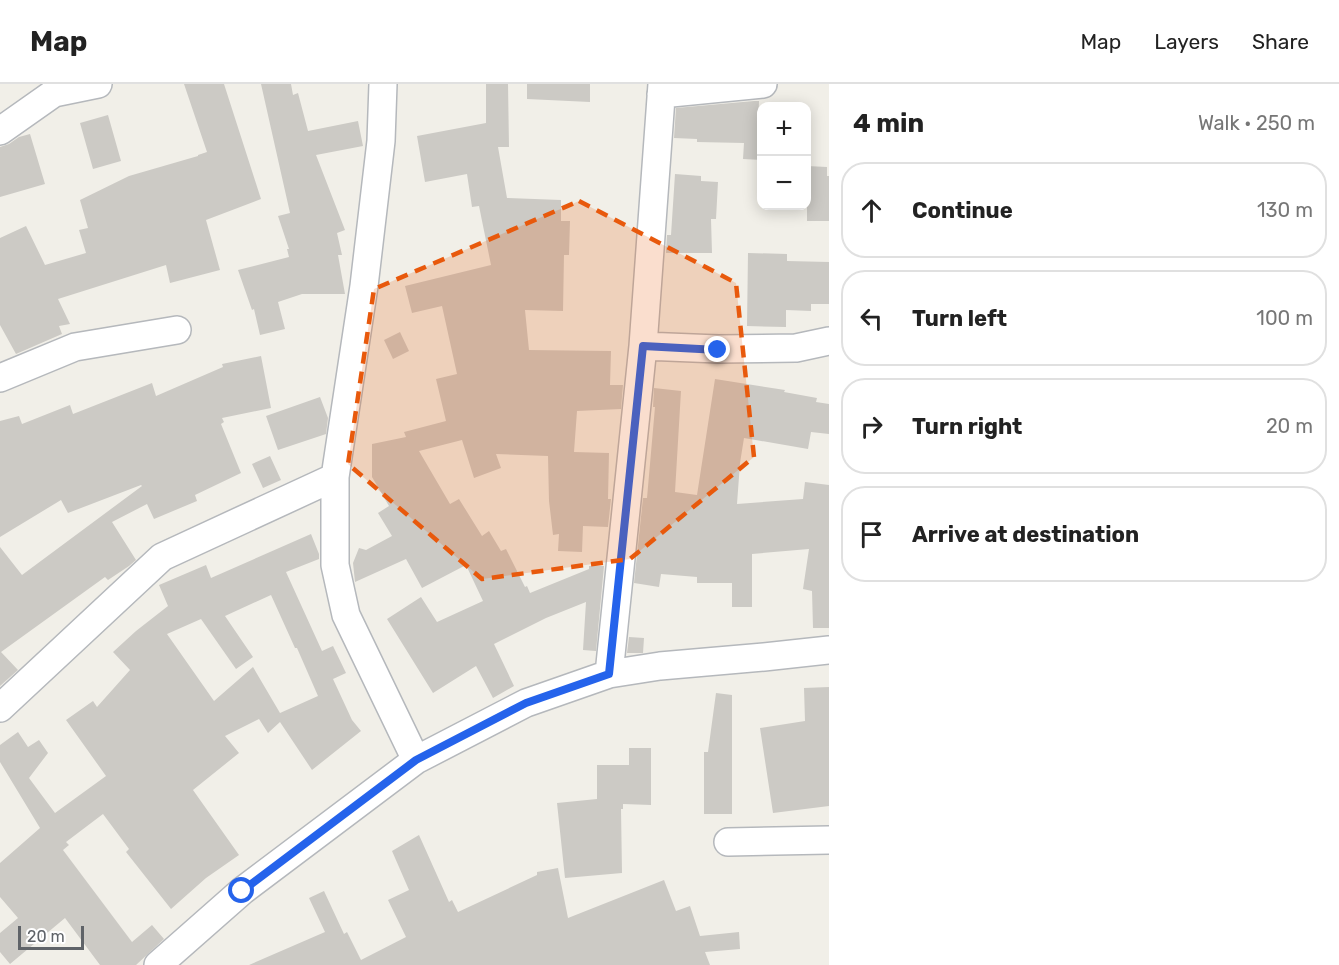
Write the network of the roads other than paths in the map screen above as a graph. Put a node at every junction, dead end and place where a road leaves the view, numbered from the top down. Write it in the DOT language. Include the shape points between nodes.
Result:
graph roads {
  1 [pos="99,84"];
  2 [pos="383,84"];
  3 [pos="763,84"];
  4 [pos="661,89"];
  5 [pos="0,130"];
  6 [pos="177,330"];
  7 [pos="829,341"];
  8 [pos="643,346"];
  9 [pos="0,378"];
  10 [pos="335,477"];
  11 [pos="829,650"];
  12 [pos="609,674"];
  13 [pos="0,708"];
  14 [pos="416,760"];
  15 [pos="829,840"];
  16 [pos="728,842"];
  17 [pos="158,965"];
  1 -- 5 [label="street" via="54,93"];
  2 -- 10 [label="street" via="381,141 364,286"];
  3 -- 4 [label="street"];
  4 -- 8 [label="street"];
  6 -- 9 [label="street" via="75,347"];
  7 -- 8 [label="street" via="796,348 718,350"];
  8 -- 12 [label="street"];
  10 -- 13 [label="street" via="162,557"];
  10 -- 14 [label="street" via="335,565 346,615"];
  11 -- 12 [label="street"];
  12 -- 14 [label="street" via="526,703"];
  14 -- 17 [label="street" via="242,891"];
  15 -- 16 [label="street"];
}
